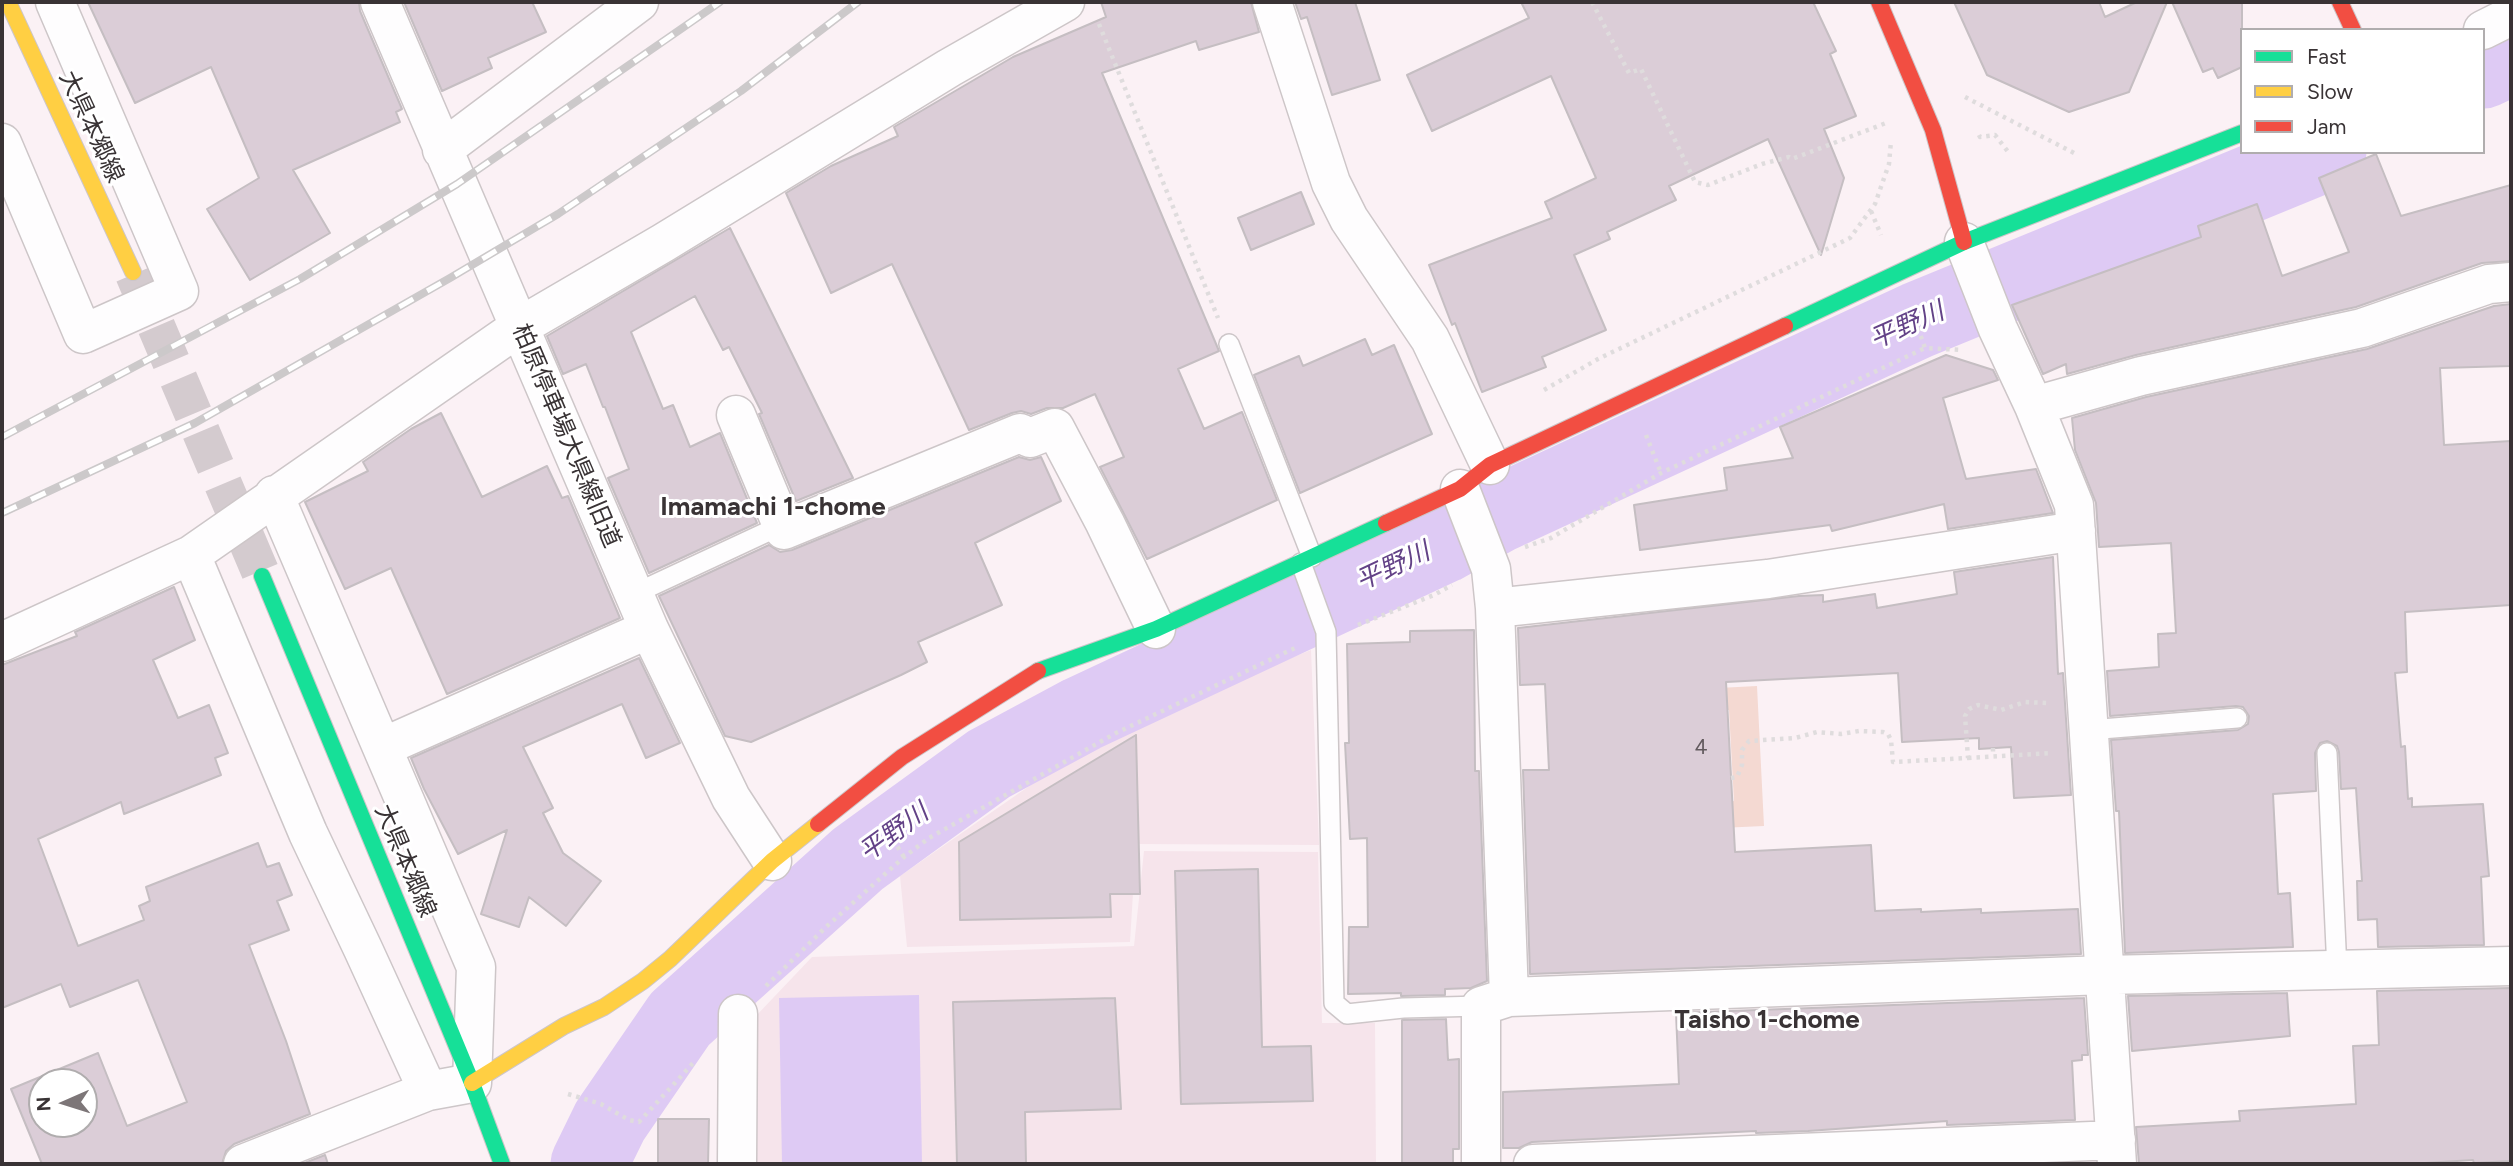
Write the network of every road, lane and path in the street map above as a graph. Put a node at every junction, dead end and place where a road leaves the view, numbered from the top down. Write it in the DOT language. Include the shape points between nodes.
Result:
graph roads {
  1 [pos="8,2"];
  2 [pos="55,2"];
  3 [pos="380,2"];
  4 [pos="639,2"];
  5 [pos="1272,2"];
  6 [pos="1592,2"];
  7 [pos="1879,2"];
  8 [pos="2340,2"];
  9 [pos="1080,8"];
  10 [pos="2511,16"];
  11 [pos="2352,28"];
  12 [pos="2485,29"];
  13 [pos="1966,106"];
  14 [pos="1975,127"];
  15 [pos="2240,135"];
  16 [pos="2,143"];
  17 [pos="442,150"];
  18 [pos="2009,153"];
  19 [pos="2080,156"];
  20 [pos="1964,242"];
  21 [pos="133,272"];
  22 [pos="2511,282"];
  23 [pos="1923,309"];
  24 [pos="1912,313"];
  25 [pos="519,327"];
  26 [pos="1229,344"];
  27 [pos="1925,348"];
  28 [pos="1543,391"];
  29 [pos="2034,406"];
  30 [pos="736,415"];
  31 [pos="1643,427"];
  32 [pos="1490,465"];
  33 [pos="1661,473"];
  34 [pos="274,495"];
  35 [pos="782,525"];
  36 [pos="1475,528"];
  37 [pos="2076,531"];
  38 [pos="191,555"];
  39 [pos="1307,560"];
  40 [pos="262,576"];
  41 [pos="634,594"];
  42 [pos="1495,608"];
  43 [pos="649,629"];
  44 [pos="1156,629"];
  45 [pos="1326,635"];
  46 [pos="2,642"];
  47 [pos="2051,703"];
  48 [pos="2237,718"];
  49 [pos="2090,740"];
  50 [pos="383,747"];
  51 [pos="1993,748"];
  52 [pos="2327,754"];
  53 [pos="1993,756"];
  54 [pos="1968,758"];
  55 [pos="1731,778"];
  56 [pos="879,817"];
  57 [pos="904,857"];
  58 [pos="772,861"];
  59 [pos="2511,966"];
  60 [pos="2337,970"];
  61 [pos="2105,975"];
  62 [pos="1495,1002"];
  63 [pos="738,1014"];
  64 [pos="472,1083"];
  65 [pos="428,1091"];
  66 [pos="568,1094"];
  67 [pos="2117,1152"];
  68 [pos="1786,1159"];
  69 [pos="243,1164"];
  70 [pos="502,1164"];
  71 [pos="737,1164"];
  72 [pos="1481,1164"];
  73 [pos="1533,1164"];
  1 -- 21 [label="main road, 大県本郷線"];
  2 -- 16 [label="street" via="179,291 83,334"];
  3 -- 17 [label="street, 柏原停車場大県線旧道"];
  4 -- 17 [label="street"];
  5 -- 32 [label="street" via="1331,183 1349,219 1430,339"];
  6 -- 28 [label="path" via="1629,73 1641,69 1695,182 1708,185 1762,164 1792,159 1889,121 1889,164 1875,204 1850,238 1598,359"];
  7 -- 20 [label="main road" via="1933,130"];
  8 -- 11 [label="main road"];
  9 -- 25 [label="street" via="949,68"];
  9 -- 26 [label="path"];
  10 -- 12 [label="street"];
  13 -- 19 [label="path" via="1962,96"];
  14 -- 18 [label="path" via="1980,137 1995,135"];
  15 -- 20 [label="main road"];
  17 -- 25 [label="street, 柏原停車場大県線旧道"];
  20 -- 29 [label="street"];
  20 -- 32 [label="main road"];
  22 -- 29 [label="street" via="2488,284 2362,328 2141,376"];
  23 -- 24 [label="path"];
  25 -- 34 [label="street"];
  25 -- 41 [label="street, 柏原停車場大県線旧道"];
  26 -- 39 [label="lane"];
  27 -- 33 [label="path"];
  29 -- 37 [label="street" via="2074,505"];
  30 -- 35 [label="street"];
  31 -- 33 [label="path"];
  32 -- 36 [label="main road"];
  33 -- 36 [label="path" via="1551,538"];
  34 -- 38 [label="street"];
  34 -- 50 [label="street"];
  35 -- 41 [label="lane"];
  35 -- 44 [label="street" via="784,530 1020,433 1030,438 1055,428"];
  36 -- 39 [label="main road"];
  36 -- 42 [label="street"];
  36 -- 45 [label="path" via="1434,596"];
  37 -- 42 [label="street" via="1768,579"];
  37 -- 49 [label="street"];
  38 -- 46 [label="street"];
  38 -- 65 [label="street" via="308,833"];
  39 -- 44 [label="main road"];
  39 -- 45 [label="lane"];
  40 -- 64 [label="main road, 大県本郷線"];
  41 -- 43 [label="street, 柏原停車場大県線旧道"];
  42 -- 62 [label="street"];
  43 -- 50 [label="street"];
  43 -- 58 [label="street, 柏原停車場大県線旧道" via="731,798"];
  44 -- 58 [label="main road" via="1034,672 902,757"];
  45 -- 57 [label="path" via="1116,733 929,838"];
  45 -- 62 [label="lane" via="1334,1003 1348,1014"];
  47 -- 54 [label="path" via="1969,709 1965,716"];
  48 -- 49 [label="lane"];
  49 -- 53 [label="path"];
  49 -- 61 [label="street"];
  50 -- 64 [label="street" via="476,967"];
  51 -- 53 [label="path"];
  52 -- 60 [label="lane"];
  53 -- 54 [label="path"];
  54 -- 55 [label="path" via="1893,762 1891,740 1883,732 1816,732 1749,741 1742,750 1740,771"];
  56 -- 57 [label="path"];
  57 -- 63 [label="path"];
  58 -- 64 [label="main road" via="643,981"];
  59 -- 60 [label="street"];
  60 -- 61 [label="street"];
  61 -- 62 [label="street"];
  61 -- 67 [label="street"];
  62 -- 72 [label="street"];
  63 -- 66 [label="path" via="639,1122"];
  63 -- 71 [label="street"];
  64 -- 65 [label="street"];
  64 -- 70 [label="main road, 大県本郷線"];
  65 -- 69 [label="street"];
  67 -- 68 [label="street"];
  68 -- 73 [label="street"];
}
